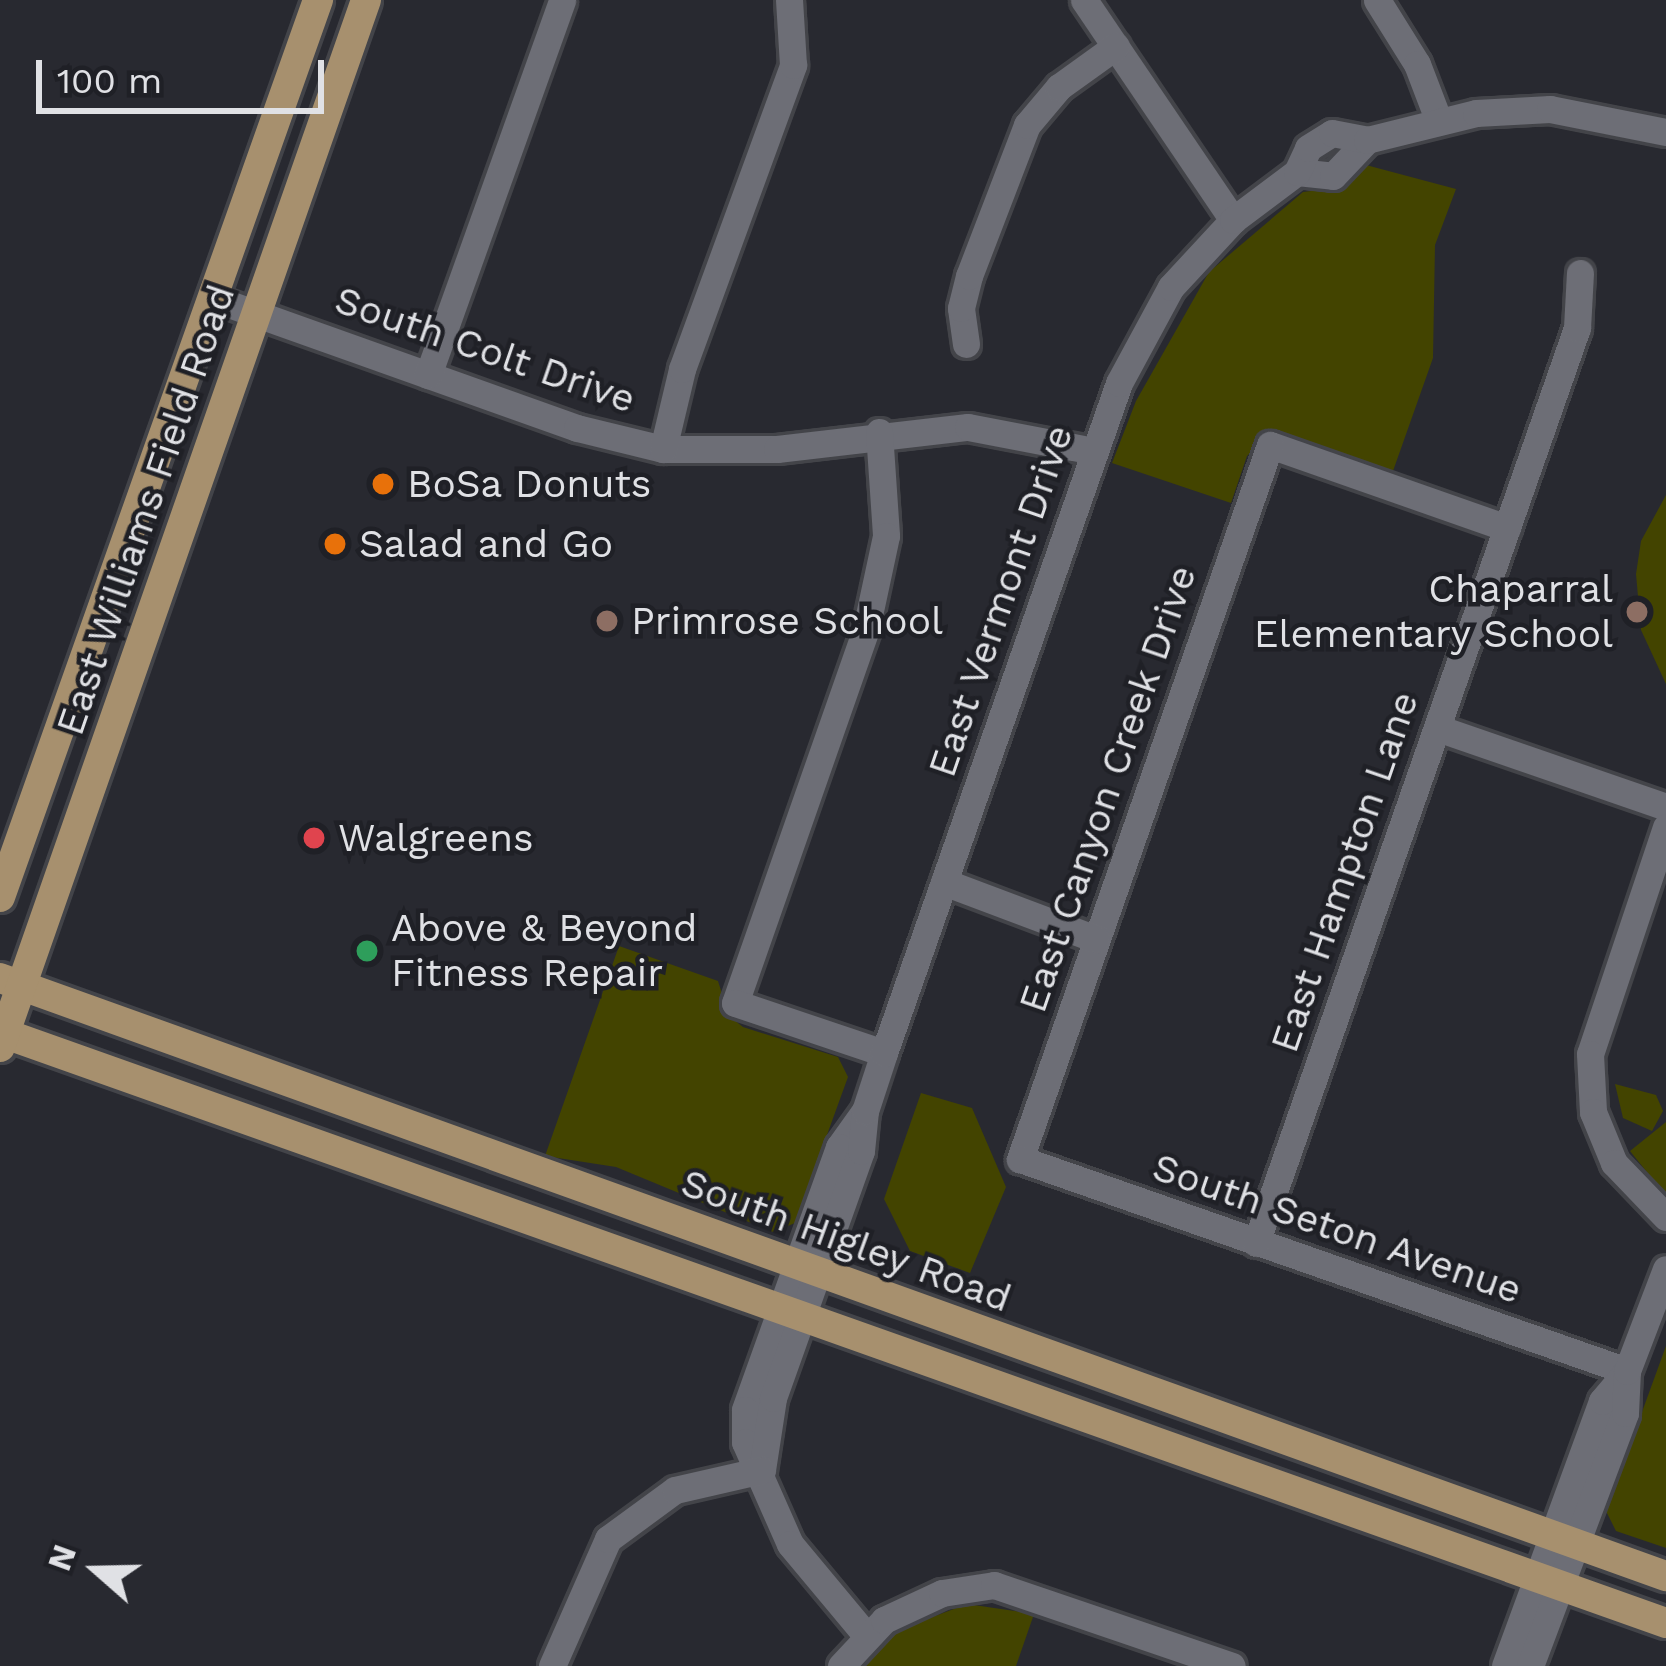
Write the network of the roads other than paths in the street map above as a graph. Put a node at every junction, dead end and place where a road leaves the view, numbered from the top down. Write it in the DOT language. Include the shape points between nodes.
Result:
graph roads {
  1 [pos="318,0"];
  2 [pos="366,0"];
  3 [pos="562,0"];
  4 [pos="789,0"];
  5 [pos="1084,0"];
  6 [pos="1377,0"];
  7 [pos="1116,46"];
  8 [pos="1438,119"];
  9 [pos="1666,132"];
  10 [pos="1233,220"];
  11 [pos="1580,273"];
  12 [pos="212,298"];
  13 [pos="255,313"];
  14 [pos="967,344"];
  15 [pos="428,376"];
  16 [pos="879,432"];
  17 [pos="663,449"];
  18 [pos="1094,451"];
  19 [pos="1507,528"];
  20 [pos="1437,728"];
  21 [pos="1666,807"];
  22 [pos="1666,827"];
  23 [pos="944,882"];
  24 [pos="0,897"];
  25 [pos="1096,938"];
  26 [pos="11,982"];
  27 [pos="2,1038"];
  28 [pos="884,1053"];
  29 [pos="1020,1159"];
  30 [pos="506,1160"];
  31 [pos="497,1208"];
  32 [pos="1666,1217"];
  33 [pos="1256,1243"];
  34 [pos="1666,1269"];
  35 [pos="808,1270"];
  36 [pos="792,1311"];
  37 [pos="1627,1371"];
  38 [pos="762,1470"];
  39 [pos="1564,1539"];
  40 [pos="1666,1576"];
  41 [pos="1548,1581"];
  42 [pos="1666,1623"];
  43 [pos="874,1627"];
  44 [pos="552,1666"];
  45 [pos="841,1666"];
  46 [pos="1232,1666"];
  47 [pos="1505,1666"];
  48 [pos="1530,1666"];
  1 -- 12 [label="main road, East Williams Field Road"];
  2 -- 13 [label="main road, East Williams Field Road"];
  3 -- 15 [label="street"];
  4 -- 17 [label="street" via="793,65 682,369"];
  5 -- 7 [label="street"];
  6 -- 8 [label="street" via="1417,64"];
  7 -- 10 [label="street"];
  7 -- 14 [label="street" via="1059,87 1027,125 969,276 961,308"];
  8 -- 9 [label="street, East Vermont Drive" via="1550,110"];
  8 -- 10 [label="street, East Vermont Drive" via="1366,140 1333,133 1318,140 1298,172"];
  10 -- 18 [label="street, East Vermont Drive" via="1149,321"];
  11 -- 19 [label="street, East Hampton Lane" via="1577,328"];
  12 -- 13 [label="street, South Colt Drive"];
  12 -- 24 [label="main road, East Williams Field Road"];
  13 -- 15 [label="street, South Colt Drive"];
  13 -- 26 [label="main road, East Williams Field Road"];
  15 -- 17 [label="street, South Colt Drive"];
  16 -- 17 [label="street, South Colt Drive" via="776,449"];
  16 -- 18 [label="street, South Colt Drive" via="968,427"];
  16 -- 28 [label="street" via="886,536 866,628 735,1003"];
  18 -- 23 [label="street, East Vermont Drive"];
  19 -- 20 [label="street, East Hampton Lane"];
  19 -- 25 [label="street, East Canyon Creek Drive" via="1270,445"];
  20 -- 21 [label="street"];
  20 -- 33 [label="street, East Hampton Lane"];
  22 -- 32 [label="street" via="1590,1054 1593,1112 1615,1162"];
  23 -- 25 [label="street"];
  23 -- 28 [label="street, East Vermont Drive"];
  25 -- 29 [label="street, East Canyon Creek Drive"];
  26 -- 27 [label="main road, East Williams Field Road"];
  26 -- 30 [label="main road, South Higley Road"];
  27 -- 31 [label="main road"];
  28 -- 35 [label="street, East Vermont Drive" via="861,1151"];
  29 -- 33 [label="street, South Seton Avenue"];
  30 -- 31 [label="main road"];
  30 -- 35 [label="main road, South Higley Road"];
  31 -- 36 [label="main road"];
  33 -- 37 [label="street, South Seton Avenue"];
  34 -- 37 [label="street"];
  35 -- 36 [label="street, East Vermont Drive"];
  35 -- 39 [label="main road, South Higley Road"];
  36 -- 38 [label="street, East Vermont Drive" via="745,1410 745,1442"];
  36 -- 41 [label="main road"];
  37 -- 39 [label="street" via="1625,1413"];
  38 -- 43 [label="street, East Vermont Drive" via="790,1544"];
  38 -- 44 [label="street" via="675,1490 608,1539"];
  39 -- 40 [label="main road, South Higley Road"];
  39 -- 41 [label="street"];
  41 -- 42 [label="main road"];
  41 -- 47 [label="street"];
  41 -- 48 [label="street"];
  43 -- 45 [label="street"];
  43 -- 46 [label="street" via="943,1593 994,1585"];
}
